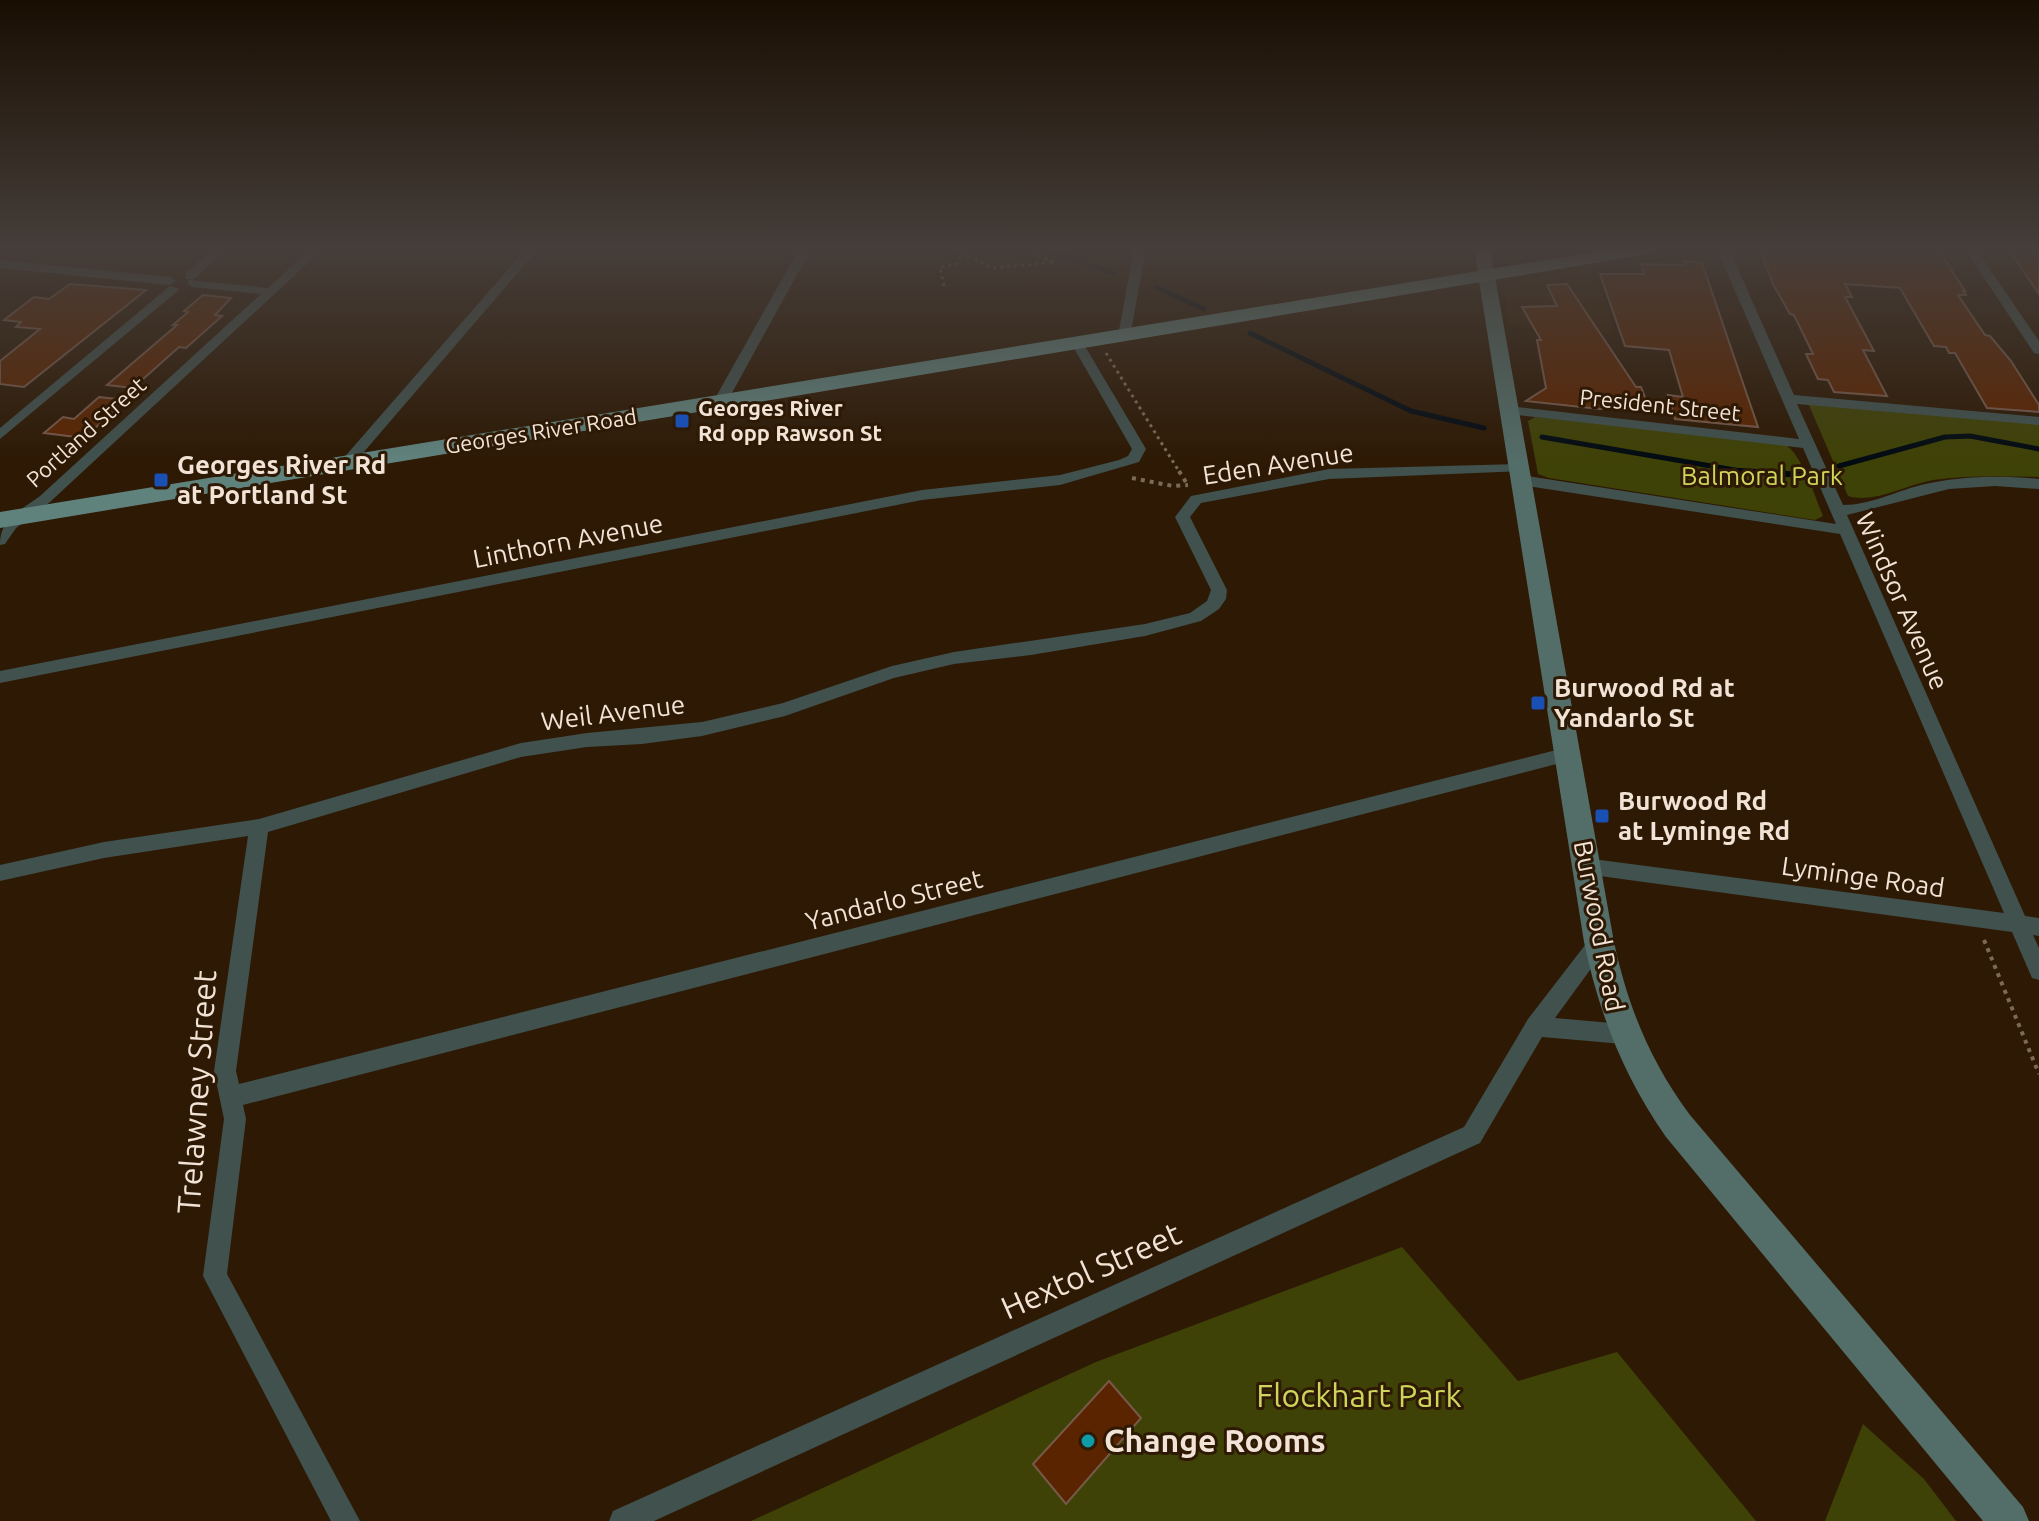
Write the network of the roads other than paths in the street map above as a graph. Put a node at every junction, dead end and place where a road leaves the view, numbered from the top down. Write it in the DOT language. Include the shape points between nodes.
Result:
graph roads {
  1 [pos="132,320"];
  2 [pos="241,320"];
  3 [pos="471,320"];
  4 [pos="766,320"];
  5 [pos="1127,320"];
  6 [pos="1222,320"];
  7 [pos="1493,320"];
  8 [pos="1754,320"];
  9 [pos="2018,320"];
  10 [pos="2024,329"];
  11 [pos="2039,331"];
  12 [pos="1124,336"];
  13 [pos="1077,343"];
  14 [pos="2039,350"];
  15 [pos="1789,399"];
  16 [pos="720,402"];
  17 [pos="1508,410"];
  18 [pos="2039,421"];
  19 [pos="0,435"];
  20 [pos="1808,444"];
  21 [pos="346,464"];
  22 [pos="1519,474"];
  23 [pos="2039,484"];
  24 [pos="1836,510"];
  25 [pos="12,518"];
  26 [pos="1844,530"];
  27 [pos="0,540"];
  28 [pos="1219,590"];
  29 [pos="0,677"];
  30 [pos="1568,754"];
  31 [pos="259,827"];
  32 [pos="1585,866"];
  33 [pos="0,873"];
  34 [pos="2018,924"];
  35 [pos="2039,927"];
  36 [pos="1599,942"];
  37 [pos="2039,971"];
  38 [pos="1536,1026"];
  39 [pos="1623,1034"];
  40 [pos="232,1097"];
  41 [pos="346,1521"];
  42 [pos="623,1521"];
  43 [pos="2009,1521"];
  1 -- 19 [label="street"];
  2 -- 25 [label="street, Portland Street"];
  3 -- 21 [label="street"];
  4 -- 16 [label="street"];
  5 -- 12 [label="street"];
  6 -- 12 [label="main road, Georges River Road"];
  7 -- 17 [label="main road, Burwood Road"];
  8 -- 15 [label="street, Windsor Avenue"];
  9 -- 10 [label="street"];
  10 -- 11 [label="street"];
  10 -- 14 [label="street"];
  12 -- 13 [label="main road, Georges River Road"];
  13 -- 16 [label="main road, Georges River Road"];
  13 -- 29 [label="street, Linthorn Avenue" via="1139,449 1134,459 1060,480 922,495"];
  15 -- 18 [label="street"];
  15 -- 20 [label="street, Windsor Avenue"];
  16 -- 21 [label="main road, Georges River Road"];
  17 -- 20 [label="street, President Street"];
  17 -- 22 [label="main road, Burwood Road"];
  20 -- 24 [label="street, Windsor Avenue"];
  21 -- 25 [label="main road, Georges River Road"];
  22 -- 26 [label="street"];
  22 -- 28 [label="street, Eden Avenue" via="1329,474 1196,499 1182,517"];
  22 -- 30 [label="main road, Burwood Road"];
  23 -- 24 [label="street" via="1943,486 1856,512"];
  24 -- 26 [label="street, Windsor Avenue"];
  25 -- 27 [label="street, Portland Street"];
  26 -- 34 [label="street, Windsor Avenue"];
  28 -- 31 [label="street, Weil Avenue" via="1213,605 1183,620 938,661 702,729 521,750"];
  30 -- 32 [label="main road, Burwood Road"];
  30 -- 40 [label="street, Yandarlo Street"];
  31 -- 33 [label="street, Weil Avenue" via="104,850"];
  31 -- 40 [label="street, Trelawney Street" via="225,1071"];
  32 -- 34 [label="street, Lyminge Road"];
  32 -- 36 [label="main road, Burwood Road"];
  34 -- 35 [label="street, Lyminge Road"];
  34 -- 37 [label="street, Windsor Avenue"];
  36 -- 38 [label="street, Hextol Street"];
  36 -- 39 [label="main road, Burwood Road"];
  38 -- 39 [label="street"];
  38 -- 42 [label="street, Hextol Street" via="1472,1135"];
  39 -- 43 [label="main road, Burwood Road" via="1678,1126"];
  40 -- 41 [label="street, Trelawney Street" via="235,1119 215,1276"];
}
